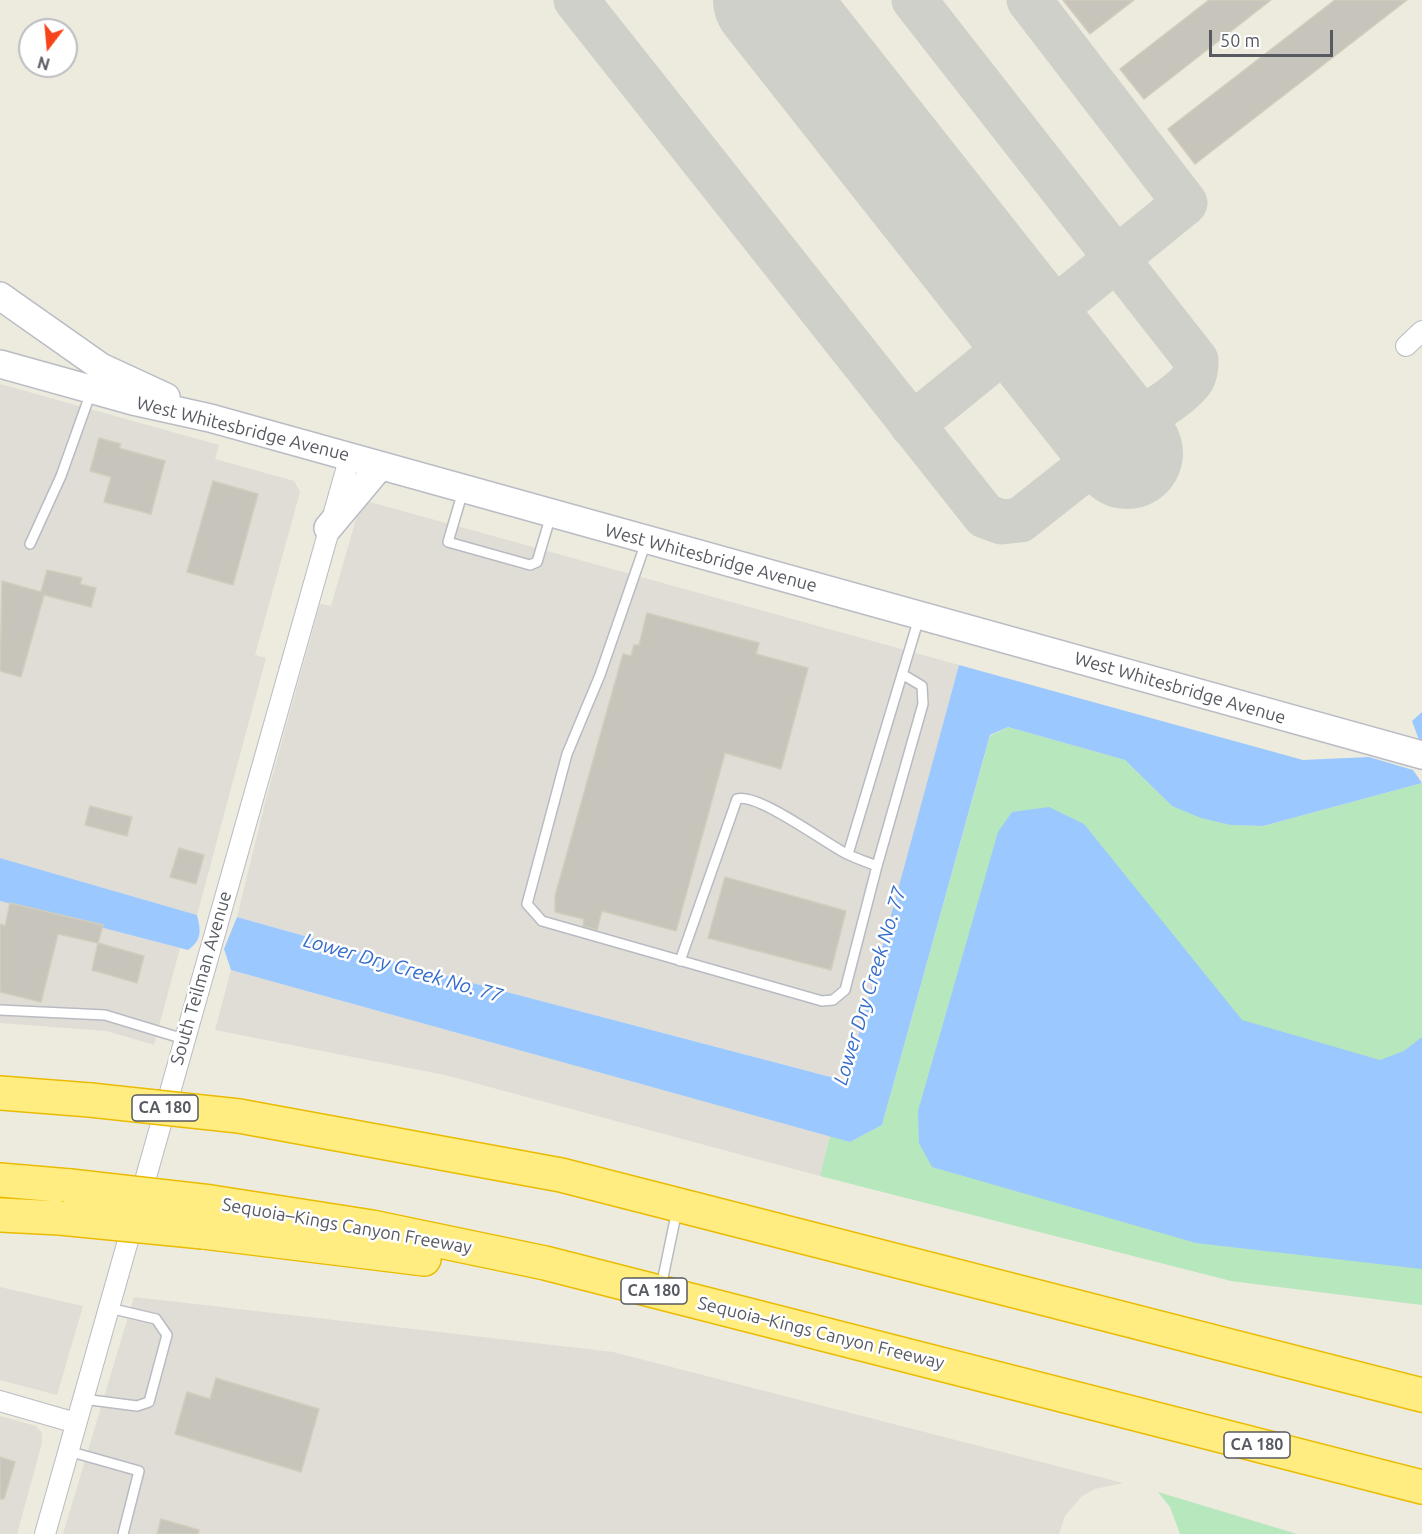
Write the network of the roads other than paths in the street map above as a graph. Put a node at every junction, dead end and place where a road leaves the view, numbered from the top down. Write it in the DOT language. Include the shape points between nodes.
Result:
graph roads {
  1 [pos="0,296"];
  2 [pos="1422,332"];
  3 [pos="1407,346"];
  4 [pos="0,363"];
  5 [pos="92,390"];
  6 [pos="210,418"];
  7 [pos="350,456"];
  8 [pos="380,466"];
  9 [pos="464,489"];
  10 [pos="552,513"];
  11 [pos="328,528"];
  12 [pos="646,540"];
  13 [pos="30,544"];
  14 [pos="920,615"];
  15 [pos="902,674"];
  16 [pos="1422,756"];
  17 [pos="848,854"];
  18 [pos="877,866"];
  19 [pos="680,961"];
  20 [pos="0,1010"];
  21 [pos="184,1039"];
  22 [pos="0,1093"];
  23 [pos="0,1180"];
  24 [pos="678,1204"];
  25 [pos="0,1215"];
  26 [pos="207,1217"];
  27 [pos="660,1292"];
  28 [pos="108,1308"];
  29 [pos="1422,1395"];
  30 [pos="83,1399"];
  31 [pos="0,1401"];
  32 [pos="1092,1402"];
  33 [pos="76,1423"];
  34 [pos="68,1451"];
  35 [pos="1422,1487"];
  36 [pos="45,1534"];
  37 [pos="123,1534"];
  1 -- 6 [label="main road" via="101,367"];
  2 -- 3 [label="street"];
  4 -- 5 [label="main road, West Whitesbridge Avenue"];
  5 -- 6 [label="main road, West Whitesbridge Avenue"];
  5 -- 13 [label="lane" via="61,476"];
  6 -- 7 [label="main road, West Whitesbridge Avenue"];
  7 -- 8 [label="main road, West Whitesbridge Avenue"];
  7 -- 11 [label="street, South Teilman Avenue"];
  8 -- 9 [label="main road, West Whitesbridge Avenue"];
  8 -- 11 [label="main road"];
  9 -- 10 [label="main road, West Whitesbridge Avenue"];
  9 -- 10 [label="lane" via="448,542 530,566 537,562"];
  10 -- 12 [label="main road, West Whitesbridge Avenue"];
  11 -- 21 [label="street, South Teilman Avenue"];
  12 -- 14 [label="main road, West Whitesbridge Avenue"];
  12 -- 19 [label="lane" via="600,675 567,754 527,904 542,921"];
  14 -- 15 [label="lane"];
  14 -- 16 [label="main road, West Whitesbridge Avenue"];
  15 -- 17 [label="lane"];
  15 -- 18 [label="lane" via="922,686 923,704"];
  17 -- 18 [label="lane"];
  17 -- 19 [label="lane" via="770,807 744,797 737,799"];
  18 -- 19 [label="lane" via="845,990 833,1000 822,1001"];
  20 -- 21 [label="lane" via="105,1015"];
  21 -- 28 [label="street, South Teilman Avenue"];
  22 -- 24 [label="highway, CA 180, bridge" via="240,1116 561,1175"];
  23 -- 26 [label="highway, Sequoia–Kings Canyon Freeway / CA 180, bridge" via="70,1186"];
  24 -- 27 [label="lane"];
  24 -- 29 [label="highway, CA 180"];
  25 -- 26 [label="highway, bridge"];
  26 -- 27 [label="highway, Sequoia–Kings Canyon Freeway / CA 180" via="384,1230 545,1263"];
  26 -- 32 [label="highway" via="480,1268"];
  27 -- 32 [label="highway, Sequoia–Kings Canyon Freeway / CA 180"];
  28 -- 30 [label="street, South Teilman Avenue"];
  28 -- 30 [label="lane" via="156,1319 167,1335 149,1402 137,1406"];
  30 -- 33 [label="street, South Teilman Avenue"];
  31 -- 33 [label="street"];
  32 -- 35 [label="highway, Sequoia–Kings Canyon Freeway / CA 180"];
  33 -- 34 [label="street, South Teilman Avenue"];
  34 -- 36 [label="street, South Teilman Avenue"];
  34 -- 37 [label="lane" via="139,1471"];
}
